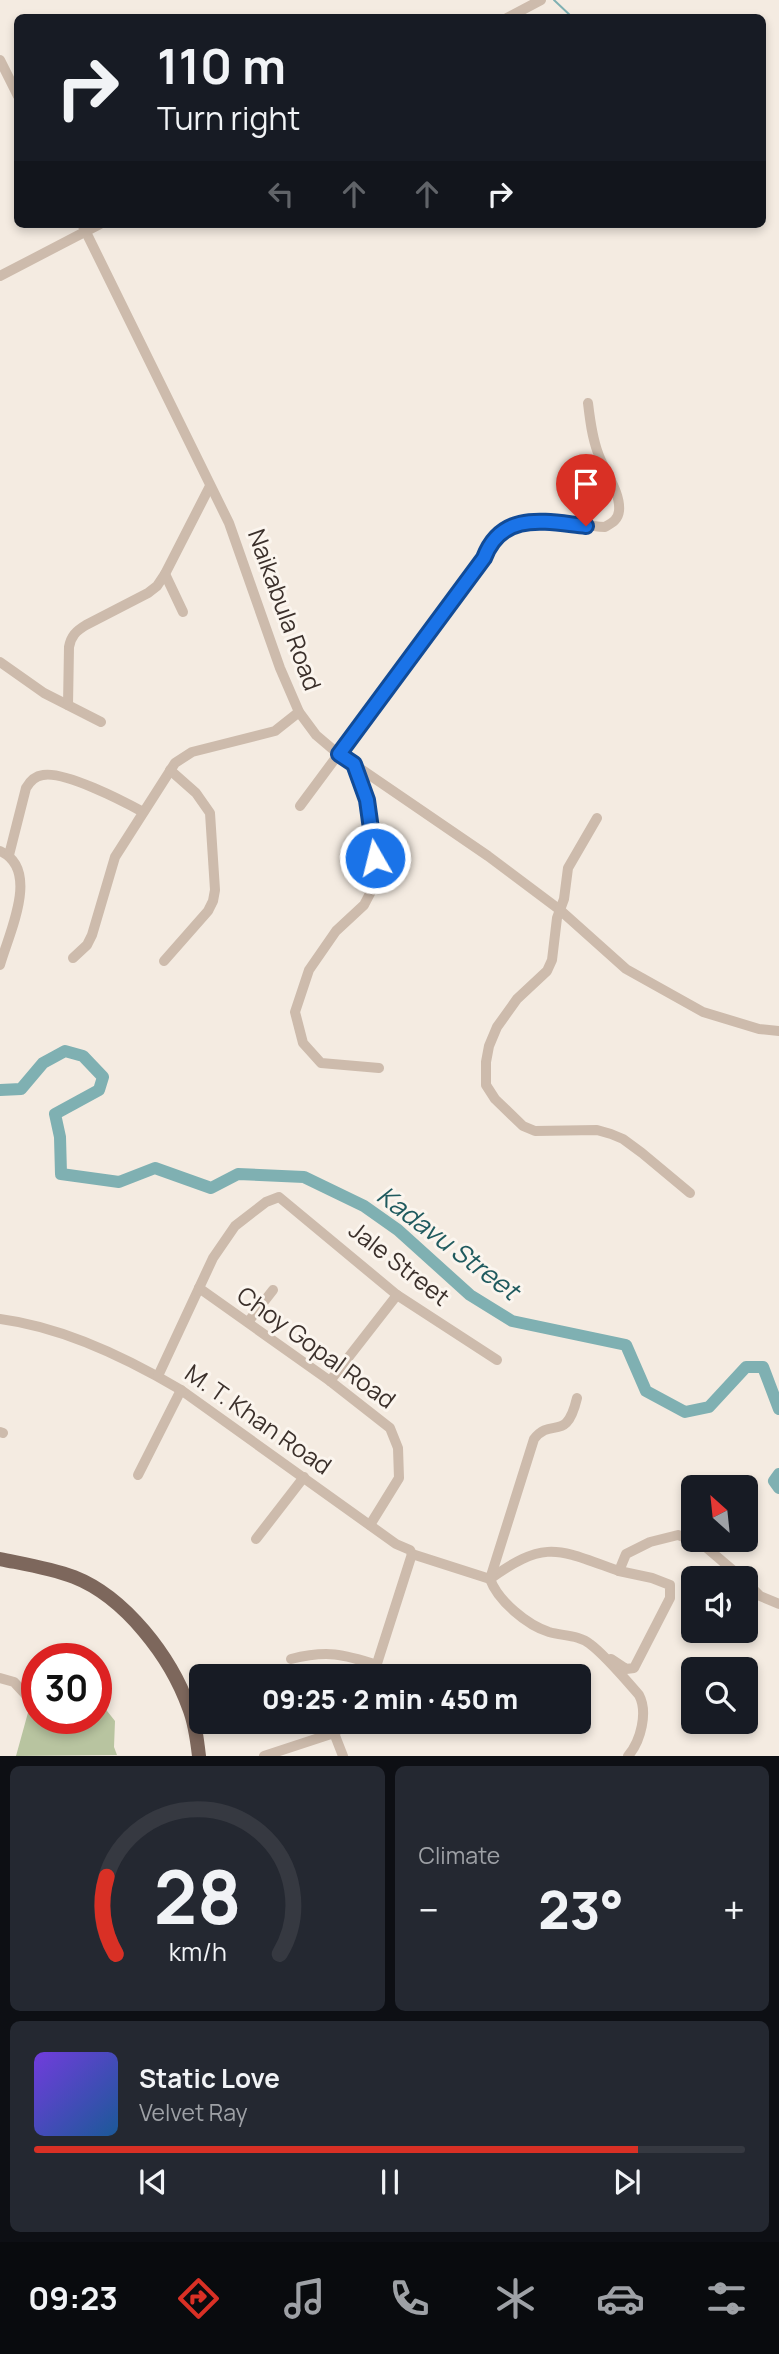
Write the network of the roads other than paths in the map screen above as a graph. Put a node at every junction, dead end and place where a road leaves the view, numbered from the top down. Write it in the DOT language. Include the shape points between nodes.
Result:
graph roads {
  1 [pos="541,0"];
  2 [pos="515,14"];
  3 [pos="0,60"];
  4 [pos="14,88"];
  5 [pos="81,228"];
  6 [pos="83,228"];
  7 [pos="0,276"];
  8 [pos="588,403"];
  9 [pos="210,486"];
  10 [pos="165,574"];
  11 [pos="183,612"];
  12 [pos="0,662"];
  13 [pos="68,705"];
  14 [pos="299,712"];
  15 [pos="101,722"];
  16 [pos="339,754"];
  17 [pos="354,764"];
  18 [pos="170,770"];
  19 [pos="300,806"];
  20 [pos="143,812"];
  21 [pos="597,818"];
  22 [pos="4,853"];
  23 [pos="561,910"];
  24 [pos="73,958"];
  25 [pos="164,961"];
  26 [pos="0,965"];
  27 [pos="779,1031"];
  28 [pos="379,1068"];
  29 [pos="690,1193"];
  30 [pos="199,1288"];
  31 [pos="273,1290"];
  32 [pos="397,1295"];
  33 [pos="0,1319"];
  34 [pos="248,1322"];
  35 [pos="497,1360"];
  36 [pos="158,1376"];
  37 [pos="330,1381"];
  38 [pos="181,1390"];
  39 [pos="577,1398"];
  40 [pos="138,1475"];
  41 [pos="304,1478"];
  42 [pos="370,1525"];
  43 [pos="256,1539"];
  44 [pos="412,1554"];
  45 [pos="0,1559"];
  46 [pos="728,1566"];
  47 [pos="619,1572"];
  48 [pos="486,1578"];
  49 [pos="758,1594"];
  50 [pos="779,1604"];
  51 [pos="592,1645"];
  52 [pos="292,1659"];
  53 [pos="373,1664"];
  54 [pos="377,1664"];
  55 [pos="0,1678"];
  56 [pos="21,1689"];
  57 [pos="331,1734"];
  58 [pos="334,1734"];
  59 [pos="199,1755"];
  60 [pos="264,1755"];
  61 [pos="343,1755"];
  62 [pos="628,1755"];
  1 -- 2 [label="street"];
  3 -- 4 [label="street"];
  5 -- 7 [label="street"];
  6 -- 9 [label="street, Naikabula Road"];
  8 -- 16 [label="street" via="598,453 618,500 614,522 605,527 521,521 505,529"];
  9 -- 10 [label="street"];
  9 -- 14 [label="street, Naikabula Road" via="229,523"];
  10 -- 11 [label="street"];
  10 -- 13 [label="street" via="148,593 76,631 69,647"];
  12 -- 13 [label="street"];
  13 -- 15 [label="street"];
  14 -- 16 [label="street, Naikabula Road" via="316,735"];
  14 -- 18 [label="street" via="275,732 192,752"];
  16 -- 17 [label="street, Naikabula Road"];
  16 -- 19 [label="street"];
  17 -- 23 [label="street, Naikabula Road"];
  17 -- 28 [label="street" via="367,800 377,878 364,905 337,931 309,970 295,1012 303,1043 321,1063"];
  18 -- 20 [label="street"];
  18 -- 25 [label="street" via="210,813 215,890 208,911"];
  20 -- 22 [label="street" via="102,790 49,774 39,776 26,788"];
  20 -- 24 [label="street" via="115,857 87,946"];
  21 -- 23 [label="street" via="568,868"];
  22 -- 26 [label="street" via="20,872 22,890"];
  23 -- 27 [label="street, Naikabula Road" via="626,969 703,1012"];
  23 -- 29 [label="street" via="547,971 504,1014 493,1037 486,1085 523,1126 535,1131 611,1134"];
  30 -- 32 [label="street, Jale Street" via="235,1226 279,1196"];
  30 -- 34 [label="street, Choy Gopal Road"];
  30 -- 36 [label="street"];
  31 -- 34 [label="street"];
  32 -- 35 [label="street, Jale Street"];
  32 -- 37 [label="street"];
  33 -- 36 [label="street, M. T. Khan Road" via="25,1322 105,1350"];
  34 -- 37 [label="street, Choy Gopal Road"];
  36 -- 38 [label="street, M. T. Khan Road"];
  37 -- 42 [label="street, Choy Gopal Road" via="390,1428 398,1448 399,1478"];
  38 -- 40 [label="street"];
  38 -- 41 [label="street, M. T. Khan Road"];
  39 -- 48 [label="street" via="565,1425 539,1432 534,1439"];
  41 -- 42 [label="street, M. T. Khan Road"];
  41 -- 43 [label="street"];
  42 -- 44 [label="street, M. T. Khan Road"];
  44 -- 48 [label="street, M. T. Khan Road"];
  44 -- 54 [label="street"];
  45 -- 59 [label="main road" via="75,1577 138,1622 181,1689 195,1725"];
  46 -- 47 [label="street" via="701,1543 678,1535 626,1554"];
  47 -- 48 [label="street" via="555,1551 535,1553"];
  47 -- 51 [label="street" via="664,1581 670,1585 670,1598 634,1668 626,1669"];
  48 -- 51 [label="street" via="503,1600 536,1626"];
  49 -- 50 [label="street"];
  51 -- 62 [label="street" via="643,1703 637,1741"];
  52 -- 53 [label="street" via="332,1653"];
  55 -- 56 [label="street"];
  57 -- 60 [label="street"];
  58 -- 61 [label="street"];
}
